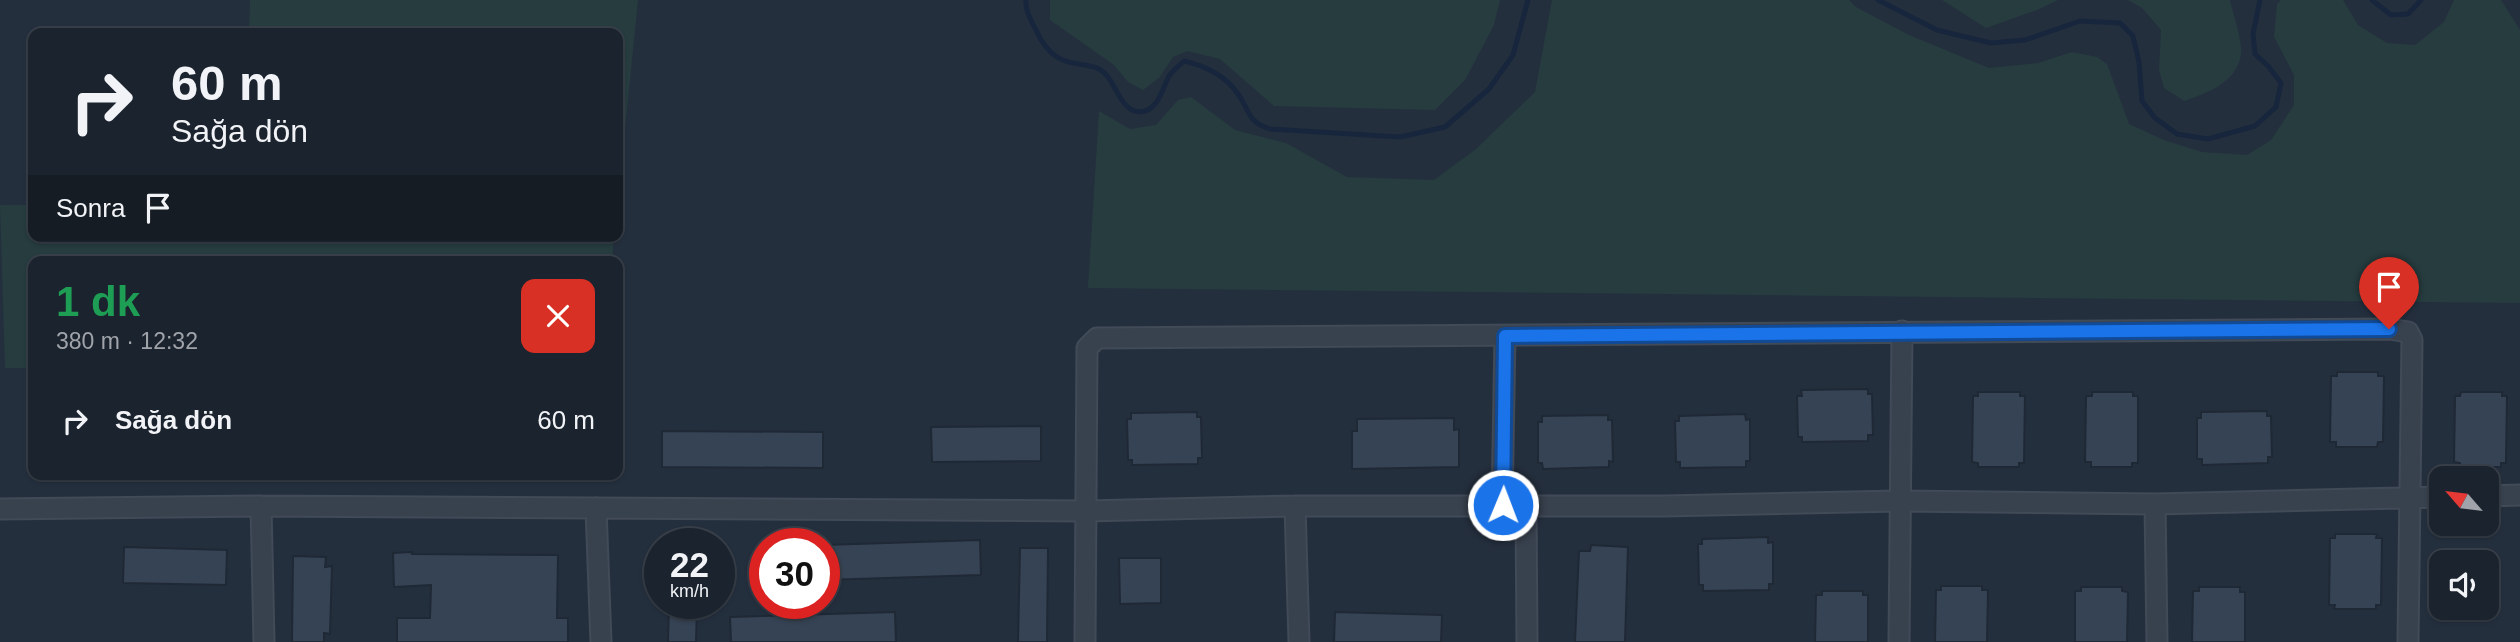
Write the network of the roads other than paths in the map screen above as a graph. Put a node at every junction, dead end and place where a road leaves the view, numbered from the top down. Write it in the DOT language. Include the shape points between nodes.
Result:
graph roads {
  1 [pos="1902,331"];
  2 [pos="1505,336"];
  3 [pos="2520,495"];
  4 [pos="2499,496"];
  5 [pos="2429,497"];
  6 [pos="2409,498"];
  7 [pos="1899,501"];
  8 [pos="2155,504"];
  9 [pos="1503,505"];
  10 [pos="261,506"];
  11 [pos="1295,506"];
  12 [pos="1527,507"];
  13 [pos="596,508"];
  14 [pos="0,509"];
  15 [pos="1086,511"];
  16 [pos="264,642"];
  17 [pos="601,642"];
  18 [pos="1084,642"];
  19 [pos="1299,642"];
  20 [pos="1527,642"];
  21 [pos="1899,642"];
  22 [pos="2157,642"];
  23 [pos="2408,642"];
  1 -- 2 [label="street"];
  1 -- 6 [label="street" via="2408,332 2412,340"];
  1 -- 7 [label="street"];
  2 -- 9 [label="street"];
  2 -- 15 [label="street" via="1097,338 1087,348"];
  3 -- 4 [label="street"];
  5 -- 6 [label="street"];
  6 -- 8 [label="street"];
  6 -- 23 [label="street"];
  7 -- 8 [label="street"];
  7 -- 12 [label="street"];
  7 -- 21 [label="street"];
  8 -- 22 [label="street"];
  9 -- 11 [label="street"];
  9 -- 12 [label="street"];
  10 -- 13 [label="street"];
  10 -- 14 [label="street"];
  10 -- 16 [label="street"];
  11 -- 15 [label="street"];
  11 -- 19 [label="street"];
  12 -- 20 [label="street"];
  13 -- 15 [label="street"];
  13 -- 17 [label="street"];
  15 -- 18 [label="street"];
}
